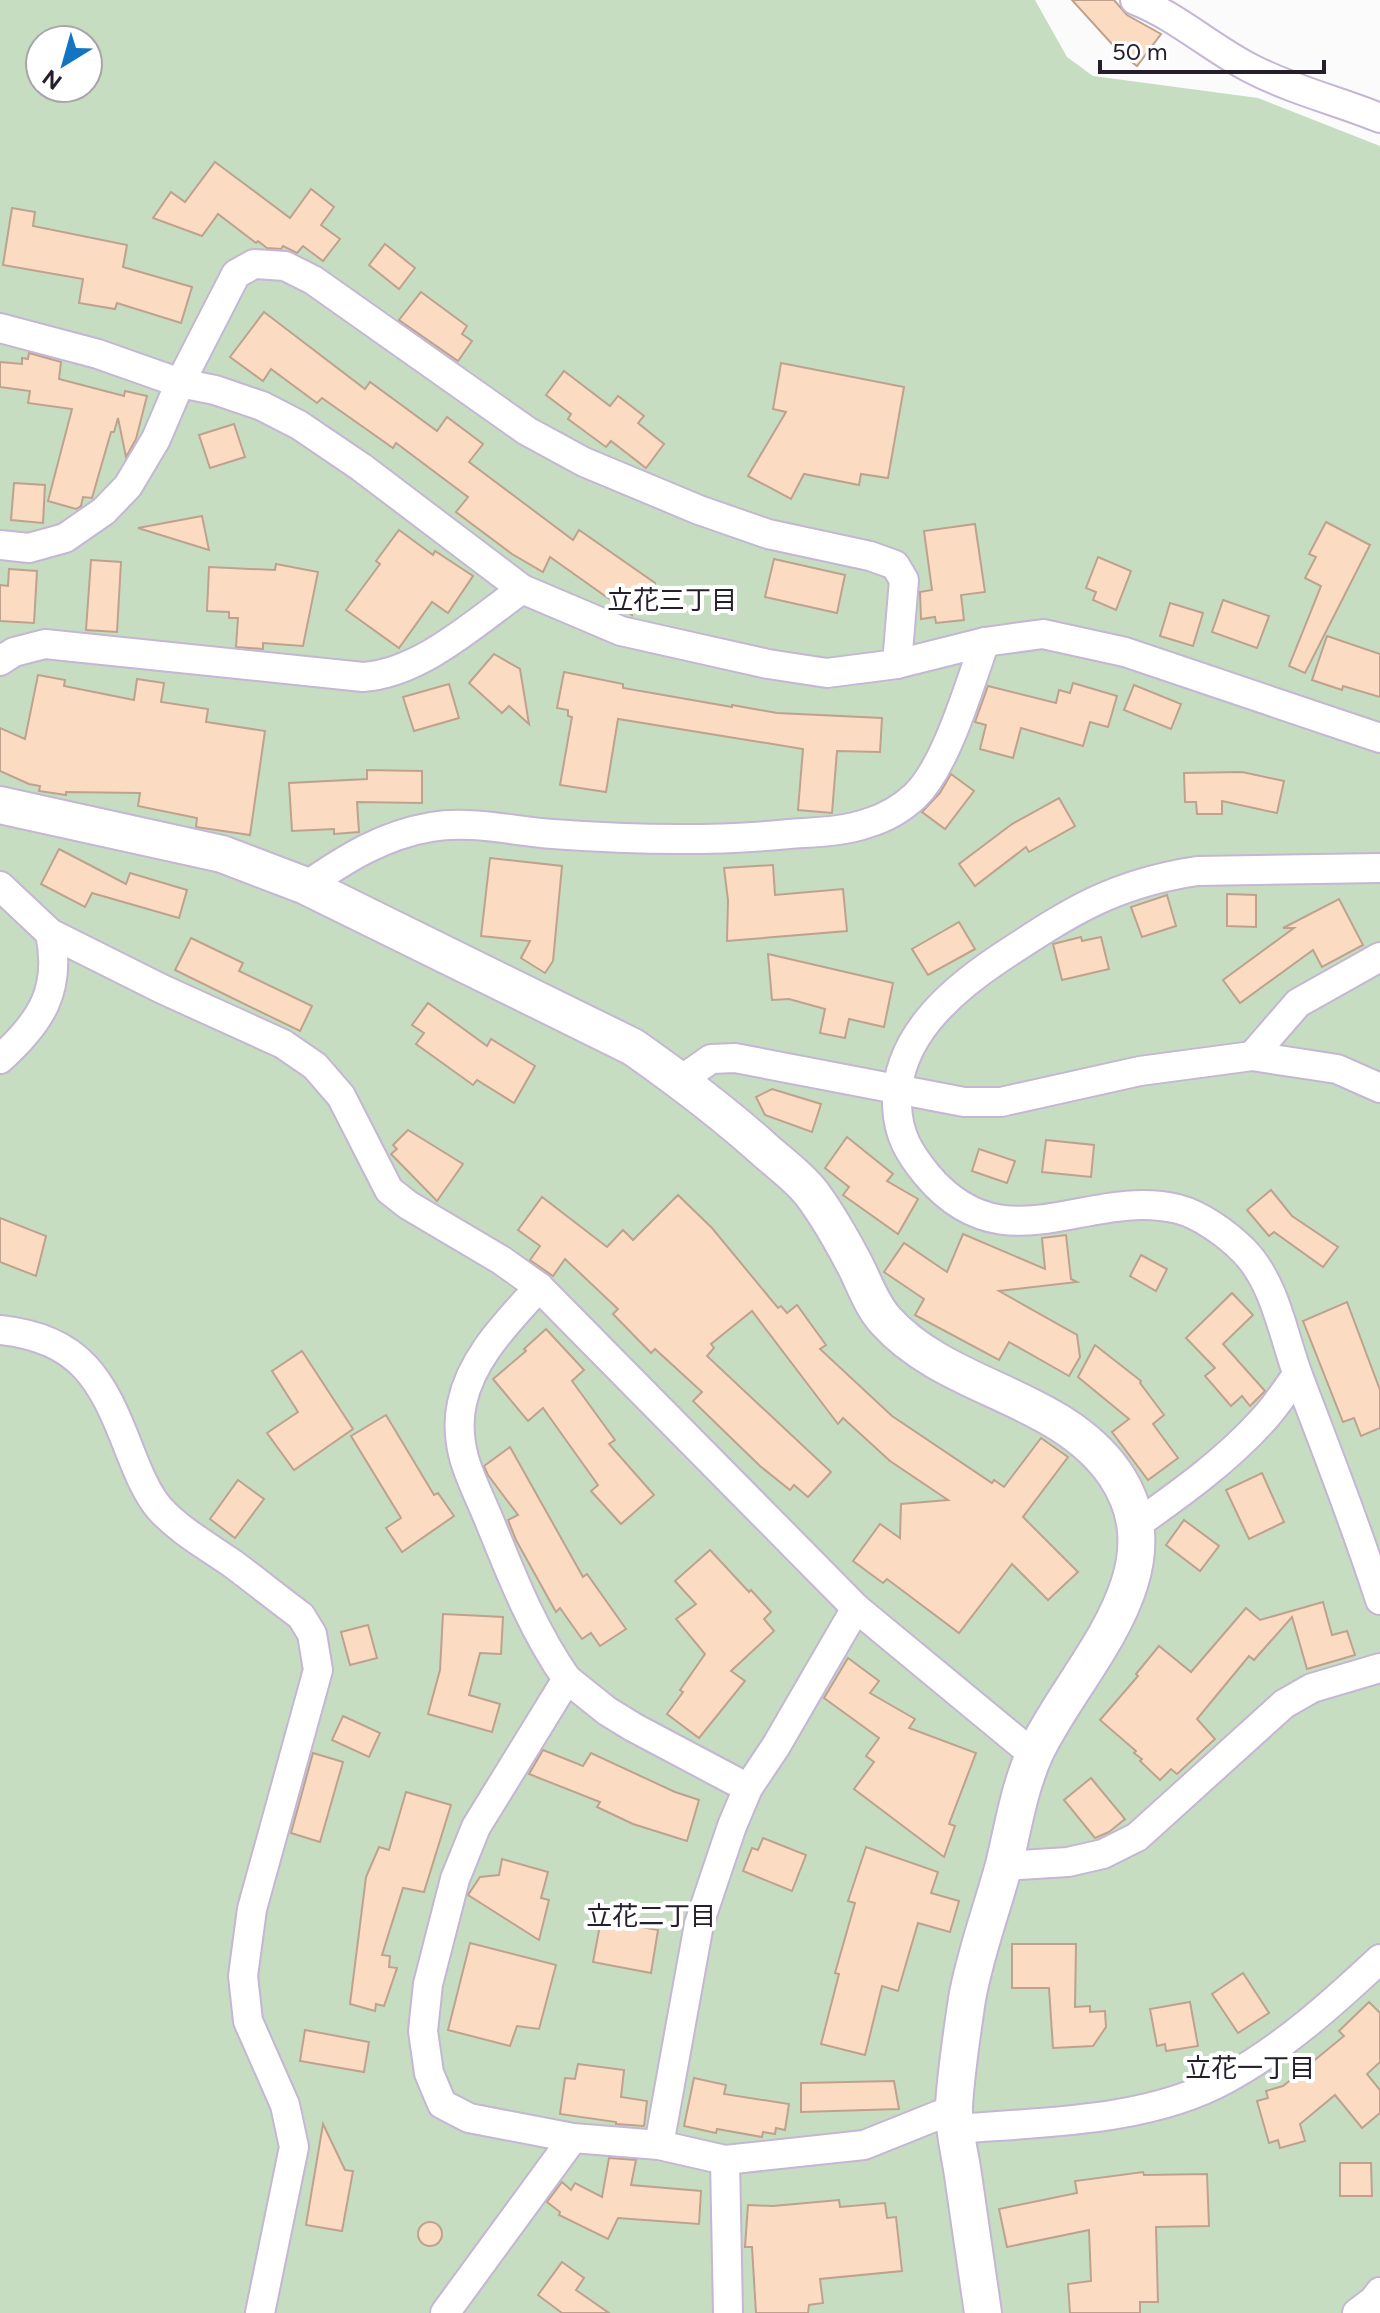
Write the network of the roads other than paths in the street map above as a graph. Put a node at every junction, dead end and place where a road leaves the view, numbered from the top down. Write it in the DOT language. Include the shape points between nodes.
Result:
graph roads {
  1 [pos="1135,0"];
  2 [pos="1380,118"];
  3 [pos="0,328"];
  4 [pos="180,383"];
  5 [pos="0,545"];
  6 [pos="522,589"];
  7 [pos="985,642"];
  8 [pos="0,661"];
  9 [pos="897,664"];
  10 [pos="1380,738"];
  11 [pos="0,805"];
  12 [pos="1380,868"];
  13 [pos="0,886"];
  14 [pos="306,886"];
  15 [pos="50,933"];
  16 [pos="1380,957"];
  17 [pos="1252,1056"];
  18 [pos="0,1059"];
  19 [pos="681,1080"];
  20 [pos="897,1088"];
  21 [pos="1380,1088"];
  22 [pos="539,1287"];
  23 [pos="0,1330"];
  24 [pos="1297,1375"];
  25 [pos="1136,1525"];
  26 [pos="1380,1600"];
  27 [pos="856,1608"];
  28 [pos="1380,1668"];
  29 [pos="567,1679"];
  30 [pos="1034,1755"];
  31 [pos="748,1788"];
  32 [pos="1004,1866"];
  33 [pos="1380,1959"];
  34 [pos="955,2119"];
  35 [pos="573,2138"];
  36 [pos="659,2145"];
  37 [pos="725,2160"];
  38 [pos="1380,2292"];
  39 [pos="260,2313"];
  40 [pos="445,2313"];
  41 [pos="728,2313"];
  42 [pos="983,2313"];
  43 [pos="1357,2313"];
  1 -- 2 [label="street" via="1250,68"];
  3 -- 4 [label="street"];
  4 -- 5 [label="street" via="156,439 128,486 104,511 65,538 29,548"];
  4 -- 6 [label="street" via="262,406 299,425"];
  4 -- 9 [label="street" via="236,274 254,264 285,266 313,280 527,431 584,462 768,534 895,565 904,580"];
  6 -- 8 [label="street" via="433,652 380,676 45,644"];
  6 -- 9 [label="street" via="621,631 768,664 827,673"];
  7 -- 9 [label="street"];
  7 -- 10 [label="street" via="1043,634 1091,643"];
  7 -- 14 [label="street" via="936,768 917,795 867,824 713,840 433,827 369,846"];
  11 -- 14 [label="street" via="222,854"];
  12 -- 20 [label="street" via="1224,868 1168,875 1113,891 1055,922 954,993 917,1034"];
  13 -- 15 [label="street"];
  14 -- 19 [label="street" via="600,1029"];
  15 -- 18 [label="street" via="56,961 46,1004"];
  15 -- 22 [label="street" via="283,1044 315,1066 341,1096 389,1190"];
  16 -- 17 [label="street" via="1298,1003"];
  17 -- 20 [label="street" via="1140,1071 1001,1102 964,1102"];
  17 -- 21 [label="street" via="1337,1069"];
  19 -- 20 [label="street" via="718,1057"];
  19 -- 25 [label="street" via="810,1191 885,1320 947,1365 1072,1431 1115,1475"];
  20 -- 24 [label="street" via="903,1143 943,1193 961,1206 1011,1223 1158,1206 1180,1210 1221,1233 1257,1265"];
  22 -- 27 [label="street"];
  22 -- 29 [label="street" via="496,1335 474,1370 459,1428 464,1459 500,1545"];
  23 -- 39 [label="street" via="29,1333 62,1347 92,1372 159,1508 301,1616 312,1634 318,1670 252,1909 243,1976 248,2021 285,2105 294,2147"];
  24 -- 25 [label="street" via="1264,1419 1228,1454"];
  24 -- 26 [label="street"];
  25 -- 30 [label="street" via="1135,1558 1124,1601"];
  27 -- 30 [label="street"];
  27 -- 31 [label="street"];
  28 -- 32 [label="street" via="1312,1688 1284,1704 1137,1837 1103,1854 1068,1862"];
  29 -- 31 [label="street" via="633,1727"];
  29 -- 35 [label="street" via="476,1827 455,1879 428,1984 423,2031 429,2073 442,2104 469,2118"];
  30 -- 32 [label="street"];
  31 -- 36 [label="street" via="699,1924"];
  32 -- 34 [label="street" via="968,1996"];
  33 -- 34 [label="street" via="1275,2048 1224,2081 1162,2104 1095,2118"];
  34 -- 37 [label="street" via="864,2145"];
  34 -- 42 [label="street"];
  35 -- 36 [label="street"];
  35 -- 40 [label="street"];
  36 -- 37 [label="street"];
  37 -- 41 [label="street"];
  38 -- 43 [label="street"];
}
